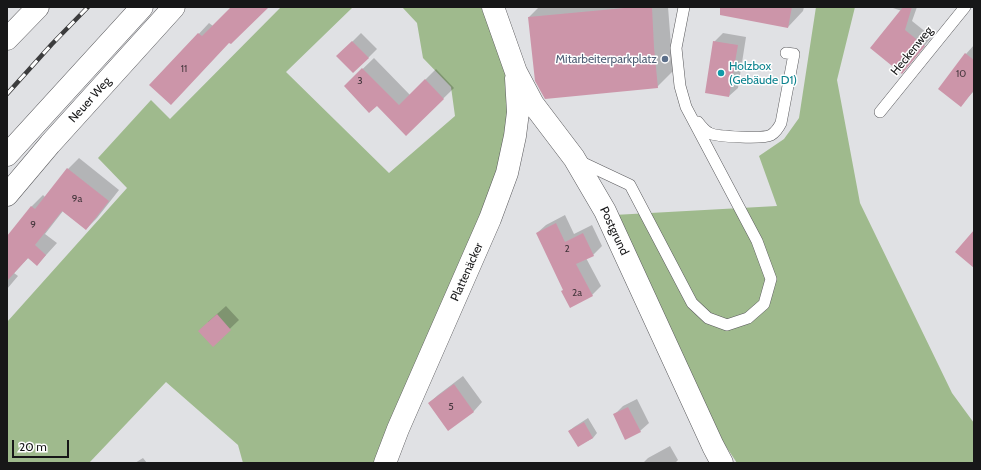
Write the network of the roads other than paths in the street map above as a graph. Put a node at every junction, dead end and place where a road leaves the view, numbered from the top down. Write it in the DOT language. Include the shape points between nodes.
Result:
graph roads {
  1 [pos="38,7"];
  2 [pos="142,7"];
  3 [pos="174,7"];
  4 [pos="493,7"];
  5 [pos="684,7"];
  6 [pos="965,7"];
  7 [pos="7,39"];
  8 [pos="786,53"];
  9 [pos="516,72"];
  10 [pos="686,107"];
  11 [pos="880,112"];
  12 [pos="7,155"];
  13 [pos="574,158"];
  14 [pos="7,195"];
  15 [pos="385,463"];
  16 [pos="722,463"];
  1 -- 7 [label="main road"];
  2 -- 12 [label="main road, Neuer Weg"];
  3 -- 14 [label="main road, Neuer Weg"];
  4 -- 9 [label="main road, Postgrund"];
  5 -- 10 [label="lane" via="676,48 680,86"];
  6 -- 11 [label="lane, Heckenweg"];
  8 -- 10 [label="lane" via="794,54 781,101 782,123 771,135 764,138 710,133"];
  9 -- 13 [label="main road, Postgrund" via="533,104"];
  9 -- 15 [label="main road, Plattenäcker" via="518,112 507,173 490,219"];
  10 -- 13 [label="lane" via="757,240 771,279 764,304 748,318 727,325 708,318 692,303 630,185"];
  13 -- 16 [label="main road, Postgrund" via="605,210"];
}
